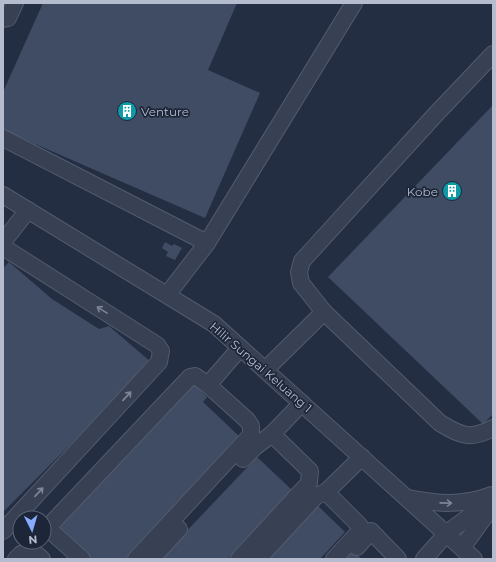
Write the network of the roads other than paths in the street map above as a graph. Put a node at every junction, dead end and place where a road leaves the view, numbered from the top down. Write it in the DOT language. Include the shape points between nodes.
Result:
graph roads {
  1 [pos="15,3"];
  2 [pos="354,3"];
  3 [pos="3,19"];
  4 [pos="493,54"];
  5 [pos="3,138"];
  6 [pos="3,195"];
  7 [pos="28,210"];
  8 [pos="3,242"];
  9 [pos="207,243"];
  10 [pos="3,247"];
  11 [pos="167,295"];
  12 [pos="324,312"];
  13 [pos="240,348"];
  14 [pos="265,370"];
  15 [pos="208,385"];
  16 [pos="302,403"];
  17 [pos="493,428"];
  18 [pos="272,434"];
  19 [pos="362,457"];
  20 [pos="326,492"];
  21 [pos="493,495"];
  22 [pos="408,498"];
  23 [pos="493,499"];
  24 [pos="493,505"];
  25 [pos="3,531"];
  26 [pos="447,534"];
  27 [pos="462,548"];
  28 [pos="16,559"];
  29 [pos="42,559"];
  30 [pos="82,559"];
  31 [pos="136,559"];
  32 [pos="151,559"];
  33 [pos="239,559"];
  34 [pos="258,559"];
  35 [pos="334,559"];
  36 [pos="345,559"];
  37 [pos="398,559"];
  38 [pos="424,559"];
  39 [pos="474,559"];
  1 -- 3 [label="street" via="8,18"];
  2 -- 9 [label="street"];
  4 -- 12 [label="street" via="302,261 299,272 301,283"];
  5 -- 9 [label="street"];
  6 -- 7 [label="street, Hilir Sungai Keluang 1"];
  7 -- 8 [label="street"];
  7 -- 11 [label="street, Hilir Sungai Keluang 1"];
  9 -- 11 [label="street"];
  25 -- 10 [label="street, one-way" via="159,362 161,351 157,345"];
  11 -- 13 [label="street, Hilir Sungai Keluang 1" via="214,324"];
  12 -- 14 [label="street"];
  12 -- 17 [label="street" via="440,423 468,436 482,434"];
  13 -- 14 [label="street, Hilir Sungai Keluang 1"];
  13 -- 15 [label="street"];
  14 -- 16 [label="street, Hilir Sungai Keluang 1"];
  15 -- 30 [label="street" via="195,376 190,377 52,523 52,532"];
  15 -- 31 [label="street" via="247,420 251,426 251,435"];
  16 -- 18 [label="street"];
  16 -- 19 [label="street, Hilir Sungai Keluang 1"];
  18 -- 32 [label="street" via="255,447"];
  18 -- 33 [label="street" via="310,471 309,483"];
  19 -- 20 [label="street"];
  19 -- 22 [label="street, Hilir Sungai Keluang 1"];
  20 -- 34 [label="street" via="316,496"];
  20 -- 35 [label="street" via="360,526 359,532"];
  22 -- 21 [label="street, one-way" via="432,503 456,503"];
  22 -- 26 [label="street, Hilir Sungai Keluang 1"];
  23 -- 26 [label="street"];
  24 -- 27 [label="street"];
  26 -- 27 [label="street, Hilir Sungai Keluang 1"];
  26 -- 38 [label="street"];
  27 -- 39 [label="street, Hilir Sungai Keluang 1"];
  28 -- 29 [label="street" via="28,551"];
  36 -- 37 [label="street" via="371,531"];
}
